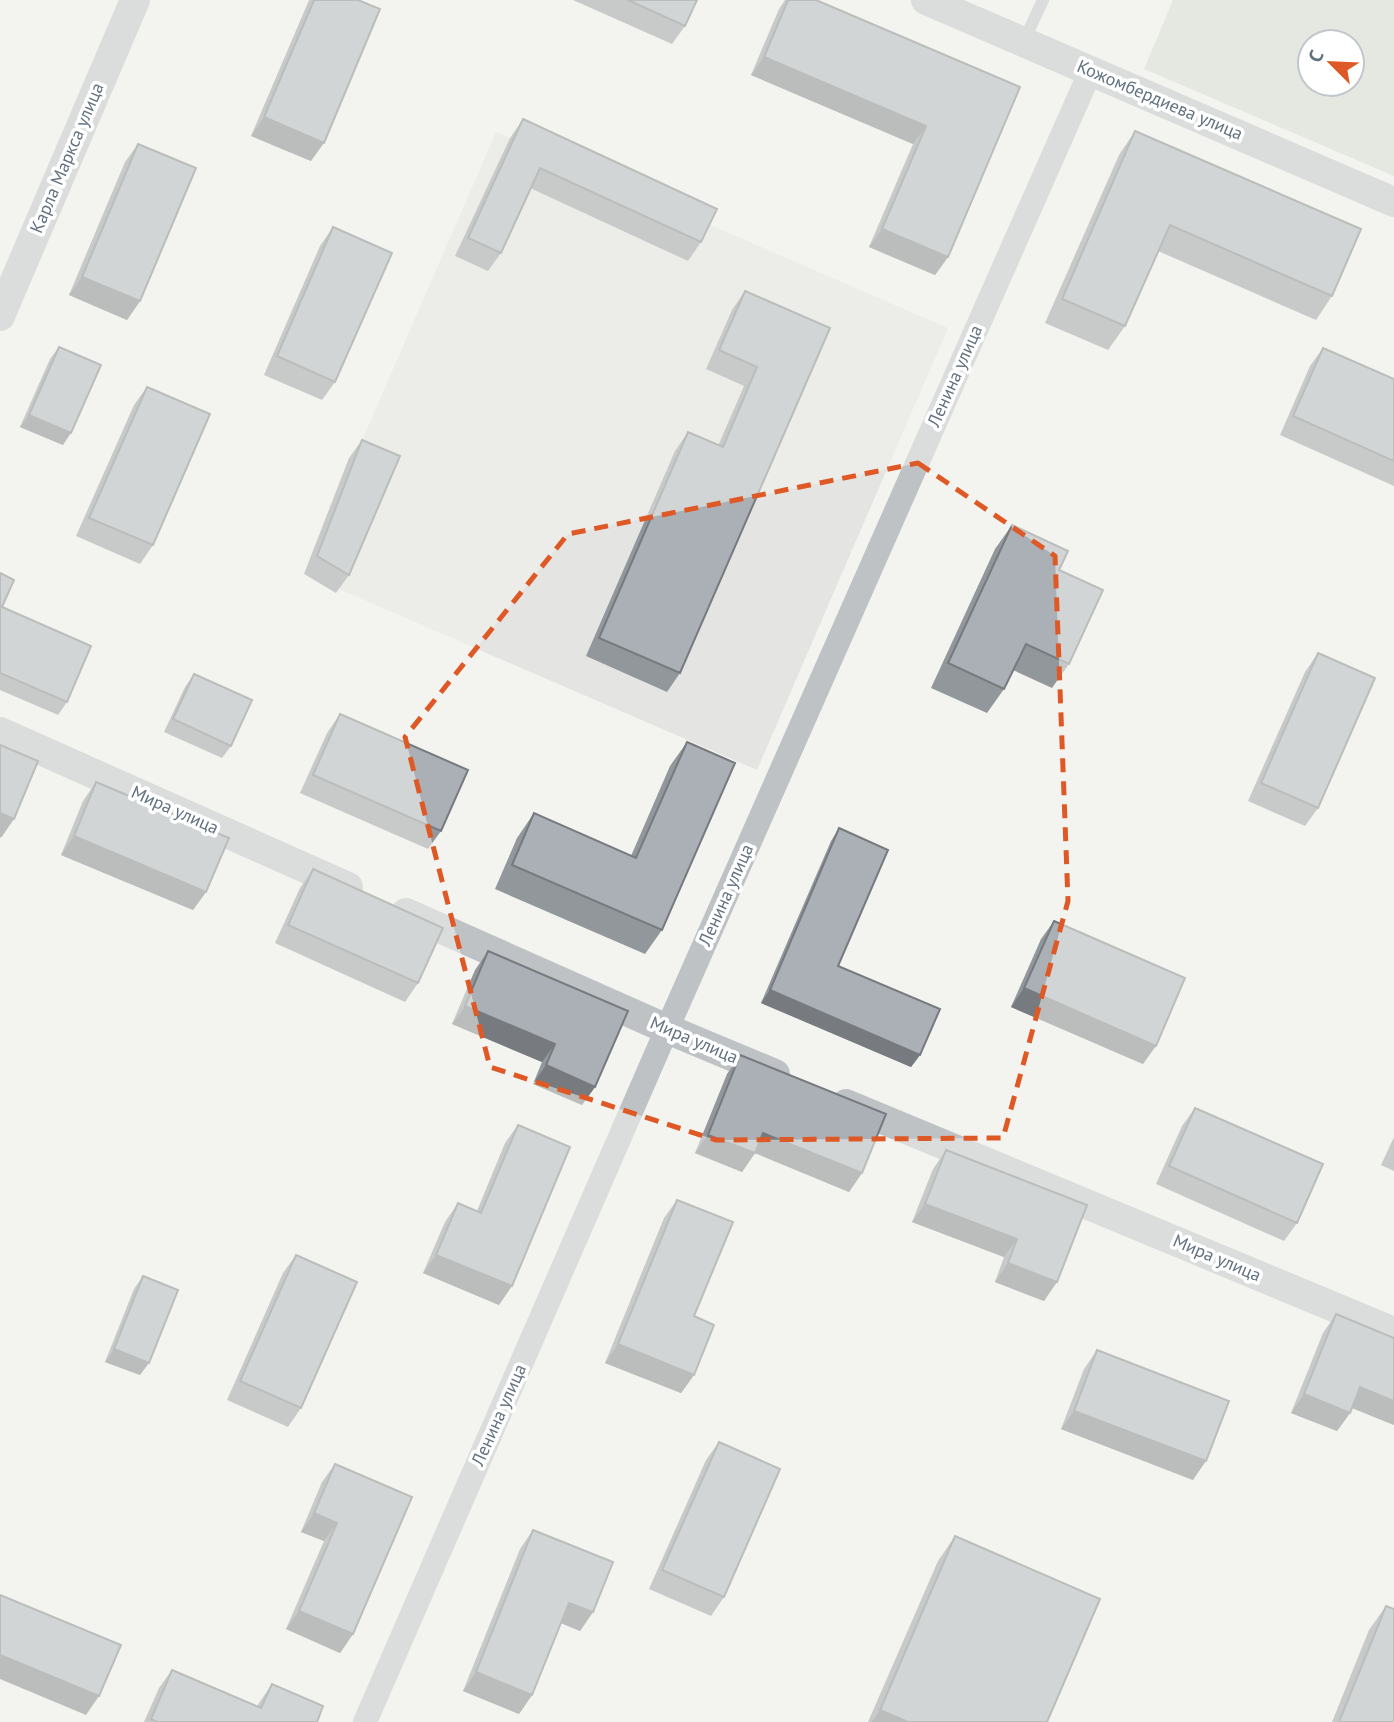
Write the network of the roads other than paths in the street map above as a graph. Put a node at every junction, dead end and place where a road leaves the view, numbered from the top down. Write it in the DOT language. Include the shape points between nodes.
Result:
graph roads {
  1 [pos="135,0"];
  2 [pos="926,0"];
  3 [pos="1043,0"];
  4 [pos="1024,41"];
  5 [pos="1091,70"];
  6 [pos="1394,202"];
  7 [pos="0,316"];
  8 [pos="0,732"];
  9 [pos="667,1029"];
  10 [pos="1394,1332"];
  11 [pos="365,1722"];
  1 -- 7 [label="street, Карла Маркса улица"];
  2 -- 4 [label="street, Кожомбердиева улица"];
  3 -- 4 [label="lane"];
  4 -- 5 [label="street, Кожомбердиева улица"];
  5 -- 6 [label="street, Кожомбердиева улица"];
  5 -- 9 [label="street, Ленина улица"];
  8 -- 9 [label="street, Мира улица"];
  9 -- 10 [label="street, Мира улица"];
  9 -- 11 [label="street, Ленина улица"];
}
